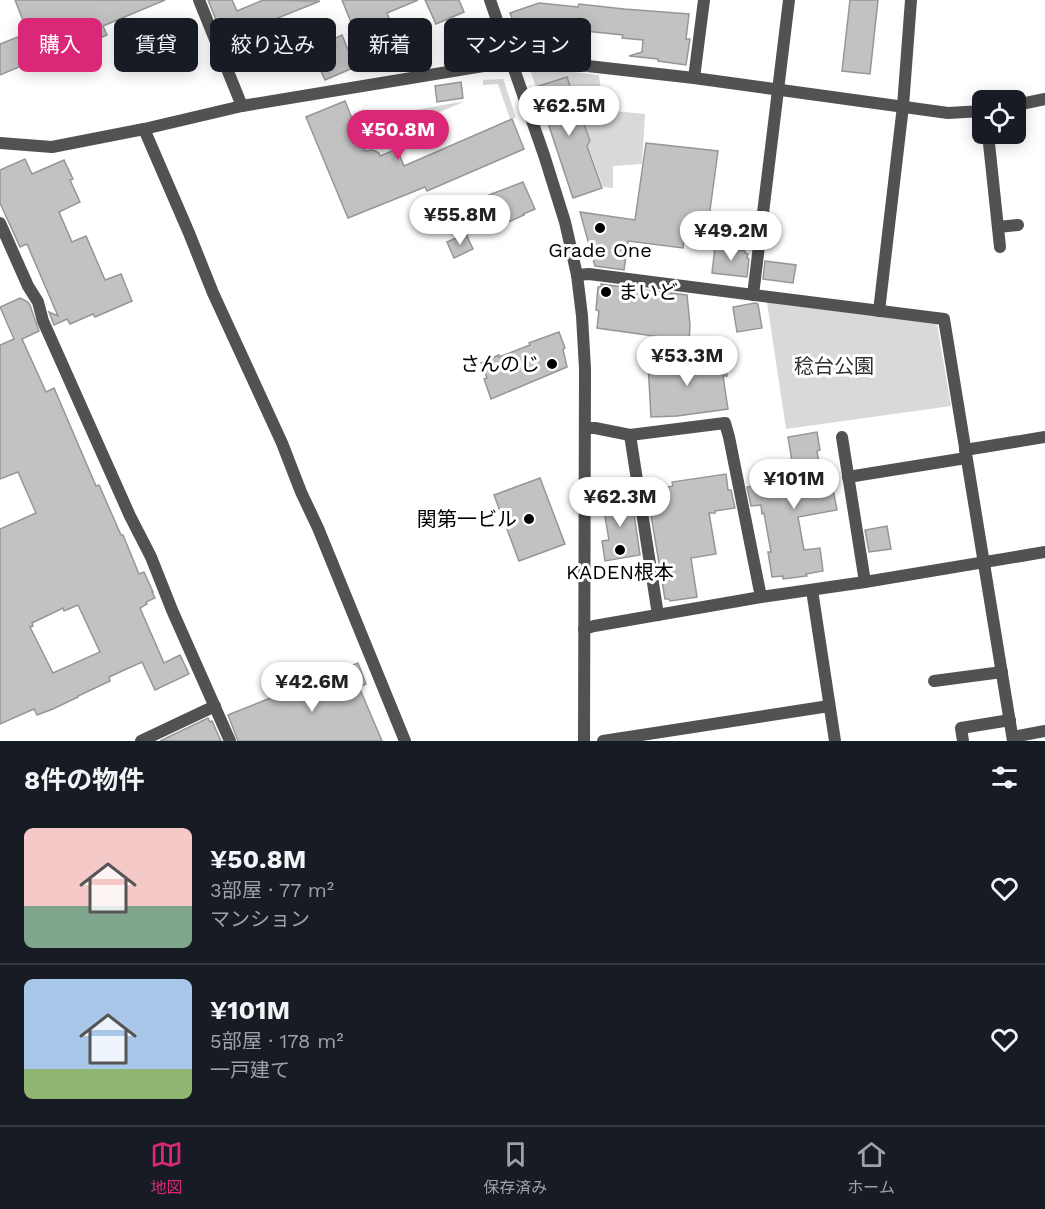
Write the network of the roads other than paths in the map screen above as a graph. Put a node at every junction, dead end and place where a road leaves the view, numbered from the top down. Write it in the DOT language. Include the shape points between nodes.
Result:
graph roads {
  1 [pos="199,0"];
  2 [pos="489,0"];
  3 [pos="704,0"];
  4 [pos="789,0"];
  5 [pos="911,0"];
  6 [pos="495,18"];
  7 [pos="591,66"];
  8 [pos="449,72"];
  9 [pos="514,72"];
  10 [pos="694,78"];
  11 [pos="778,89"];
  12 [pos="1045,99"];
  13 [pos="1026,103"];
  14 [pos="242,106"];
  15 [pos="903,106"];
  16 [pos="972,112"];
  17 [pos="144,129"];
  18 [pos="0,143"];
  19 [pos="989,144"];
  20 [pos="0,223"];
  21 [pos="1018,225"];
  22 [pos="998,227"];
  23 [pos="1000,247"];
  24 [pos="577,275"];
  25 [pos="753,295"];
  26 [pos="879,311"];
  27 [pos="585,428"];
  28 [pos="630,435"];
  29 [pos="842,437"];
  30 [pos="1045,437"];
  31 [pos="966,454"];
  32 [pos="848,477"];
  33 [pos="1045,552"];
  34 [pos="984,562"];
  35 [pos="865,582"];
  36 [pos="812,590"];
  37 [pos="760,597"];
  38 [pos="658,615"];
  39 [pos="584,629"];
  40 [pos="1002,672"];
  41 [pos="934,681"];
  42 [pos="215,706"];
  43 [pos="829,706"];
  44 [pos="1010,720"];
  45 [pos="1045,731"];
  46 [pos="1013,739"];
  47 [pos="141,741"];
  48 [pos="230,741"];
  49 [pos="405,741"];
  50 [pos="584,741"];
  51 [pos="603,741"];
  52 [pos="835,741"];
  53 [pos="963,741"];
  1 -- 14 [label="street"];
  2 -- 6 [label="street"];
  3 -- 10 [label="street"];
  4 -- 11 [label="street"];
  5 -- 15 [label="street"];
  7 -- 10 [label="street"];
  8 -- 14 [label="street"];
  9 -- 24 [label="street" via="560,204"];
  10 -- 11 [label="street"];
  11 -- 15 [label="street"];
  11 -- 25 [label="street"];
  12 -- 13 [label="street"];
  14 -- 17 [label="street"];
  15 -- 16 [label="street" via="948,113"];
  15 -- 26 [label="street"];
  17 -- 18 [label="street" via="52,147"];
  17 -- 49 [label="street" via="282,443"];
  19 -- 22 [label="street"];
  20 -- 42 [label="street"];
  21 -- 22 [label="street"];
  22 -- 23 [label="street"];
  24 -- 25 [label="street"];
  24 -- 27 [label="street" via="584,337"];
  25 -- 26 [label="street"];
  26 -- 31 [label="street" via="944,319"];
  27 -- 28 [label="street"];
  27 -- 39 [label="street"];
  28 -- 37 [label="street" via="725,423"];
  28 -- 38 [label="street"];
  29 -- 32 [label="street"];
  30 -- 31 [label="street"];
  31 -- 32 [label="street"];
  31 -- 34 [label="street"];
  32 -- 35 [label="street"];
  33 -- 34 [label="street"];
  34 -- 35 [label="street"];
  34 -- 40 [label="street"];
  35 -- 36 [label="street"];
  36 -- 37 [label="street"];
  36 -- 43 [label="street"];
  37 -- 38 [label="street"];
  38 -- 39 [label="street"];
  39 -- 50 [label="street"];
  40 -- 41 [label="street"];
  40 -- 44 [label="street"];
  42 -- 47 [label="street"];
  42 -- 48 [label="street"];
  43 -- 51 [label="street"];
  43 -- 52 [label="street"];
  44 -- 46 [label="street"];
  44 -- 53 [label="street" via="961,728"];
  45 -- 46 [label="street"];
}
